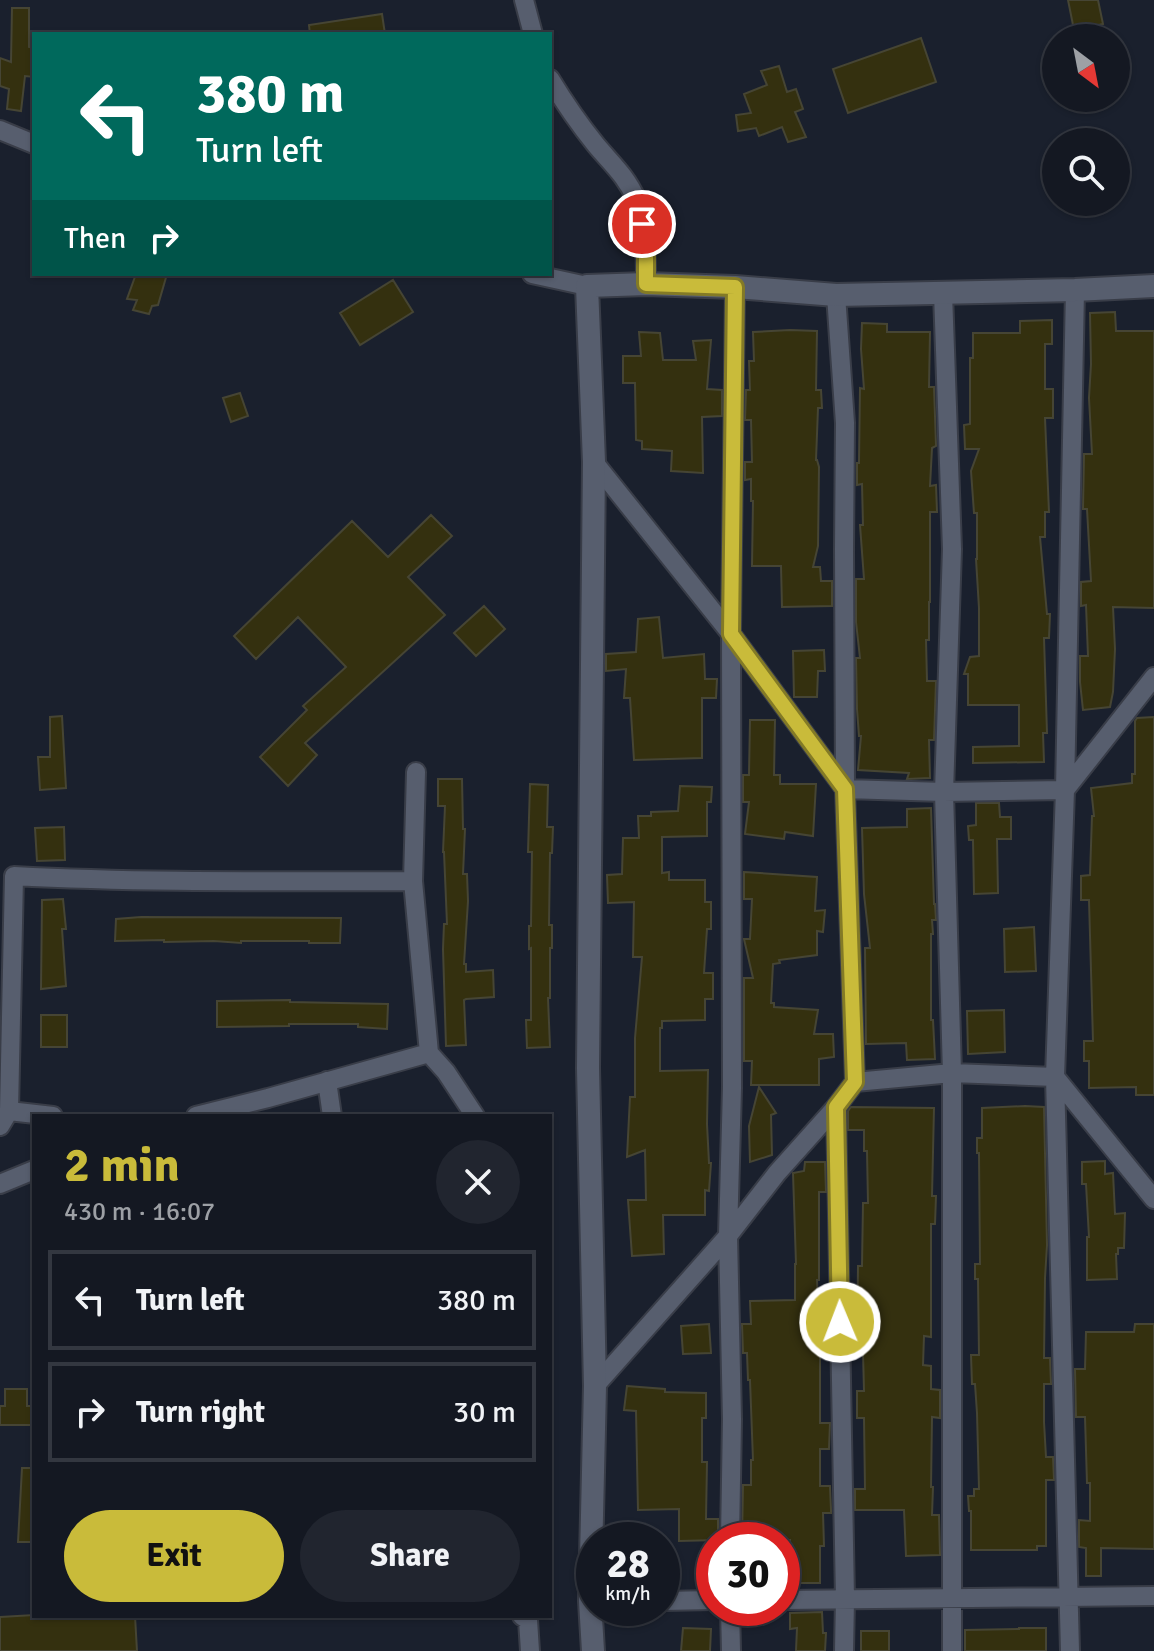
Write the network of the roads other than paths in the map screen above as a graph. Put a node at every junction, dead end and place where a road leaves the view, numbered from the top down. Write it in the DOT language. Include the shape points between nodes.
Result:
graph roads {
  1 [pos="524,0"];
  2 [pos="532,32"];
  3 [pos="552,82"];
  4 [pos="0,130"];
  5 [pos="32,143"];
  6 [pos="541,276"];
  7 [pos="646,284"];
  8 [pos="587,286"];
  9 [pos="1154,286"];
  10 [pos="735,287"];
  11 [pos="1075,290"];
  12 [pos="943,293"];
  13 [pos="836,295"];
  14 [pos="594,462"];
  15 [pos="731,634"];
  16 [pos="1154,677"];
  17 [pos="416,772"];
  18 [pos="845,789"];
  19 [pos="1065,790"];
  20 [pos="944,792"];
  21 [pos="413,881"];
  22 [pos="429,1053"];
  23 [pos="952,1073"];
  24 [pos="1055,1077"];
  25 [pos="327,1081"];
  26 [pos="855,1082"];
  27 [pos="836,1107"];
  28 [pos="203,1114"];
  29 [pos="332,1114"];
  30 [pos="474,1114"];
  31 [pos="32,1117"];
  32 [pos="4,1118"];
  33 [pos="32,1171"];
  34 [pos="0,1184"];
  35 [pos="1154,1199"];
  36 [pos="728,1236"];
  37 [pos="595,1386"];
  38 [pos="593,1522"];
  39 [pos="730,1522"];
  40 [pos="1154,1596"];
  41 [pos="1069,1597"];
  42 [pos="952,1598"];
  43 [pos="845,1599"];
  44 [pos="800,1600"];
  45 [pos="526,1618"];
  46 [pos="592,1626"];
  47 [pos="730,1626"];
  48 [pos="530,1651"];
  49 [pos="593,1651"];
  50 [pos="731,1651"];
  51 [pos="844,1651"];
  52 [pos="952,1651"];
  53 [pos="1070,1651"];
  1 -- 2 [label="street"];
  3 -- 7 [label="street" via="622,173 636,200"];
  4 -- 5 [label="street"];
  6 -- 8 [label="street"];
  7 -- 8 [label="street"];
  7 -- 10 [label="street"];
  8 -- 14 [label="street"];
  9 -- 11 [label="street"];
  10 -- 13 [label="street"];
  10 -- 15 [label="street"];
  11 -- 12 [label="street"];
  11 -- 19 [label="street"];
  12 -- 13 [label="street"];
  12 -- 20 [label="street" via="952,549"];
  13 -- 18 [label="street" via="845,423"];
  14 -- 15 [label="street"];
  14 -- 37 [label="street" via="588,1068"];
  15 -- 18 [label="street"];
  15 -- 36 [label="street"];
  16 -- 19 [label="street"];
  17 -- 21 [label="street"];
  18 -- 20 [label="street"];
  18 -- 26 [label="street"];
  19 -- 20 [label="street"];
  19 -- 24 [label="street"];
  20 -- 23 [label="street"];
  21 -- 22 [label="street"];
  21 -- 32 [label="street" via="14,876"];
  22 -- 25 [label="street"];
  22 -- 30 [label="street"];
  23 -- 24 [label="street"];
  23 -- 26 [label="street"];
  23 -- 42 [label="street"];
  24 -- 35 [label="street"];
  24 -- 41 [label="street"];
  25 -- 28 [label="street"];
  25 -- 29 [label="street"];
  26 -- 27 [label="street"];
  27 -- 36 [label="street"];
  27 -- 43 [label="street"];
  31 -- 32 [label="street"];
  33 -- 34 [label="street"];
  36 -- 37 [label="street"];
  36 -- 39 [label="street"];
  37 -- 38 [label="street"];
  40 -- 41 [label="street"];
  41 -- 42 [label="street"];
  41 -- 53 [label="street"];
  42 -- 43 [label="street"];
  42 -- 52 [label="street"];
  43 -- 44 [label="street"];
  43 -- 51 [label="street"];
  45 -- 48 [label="street"];
  46 -- 49 [label="street"];
  47 -- 50 [label="street"];
}
